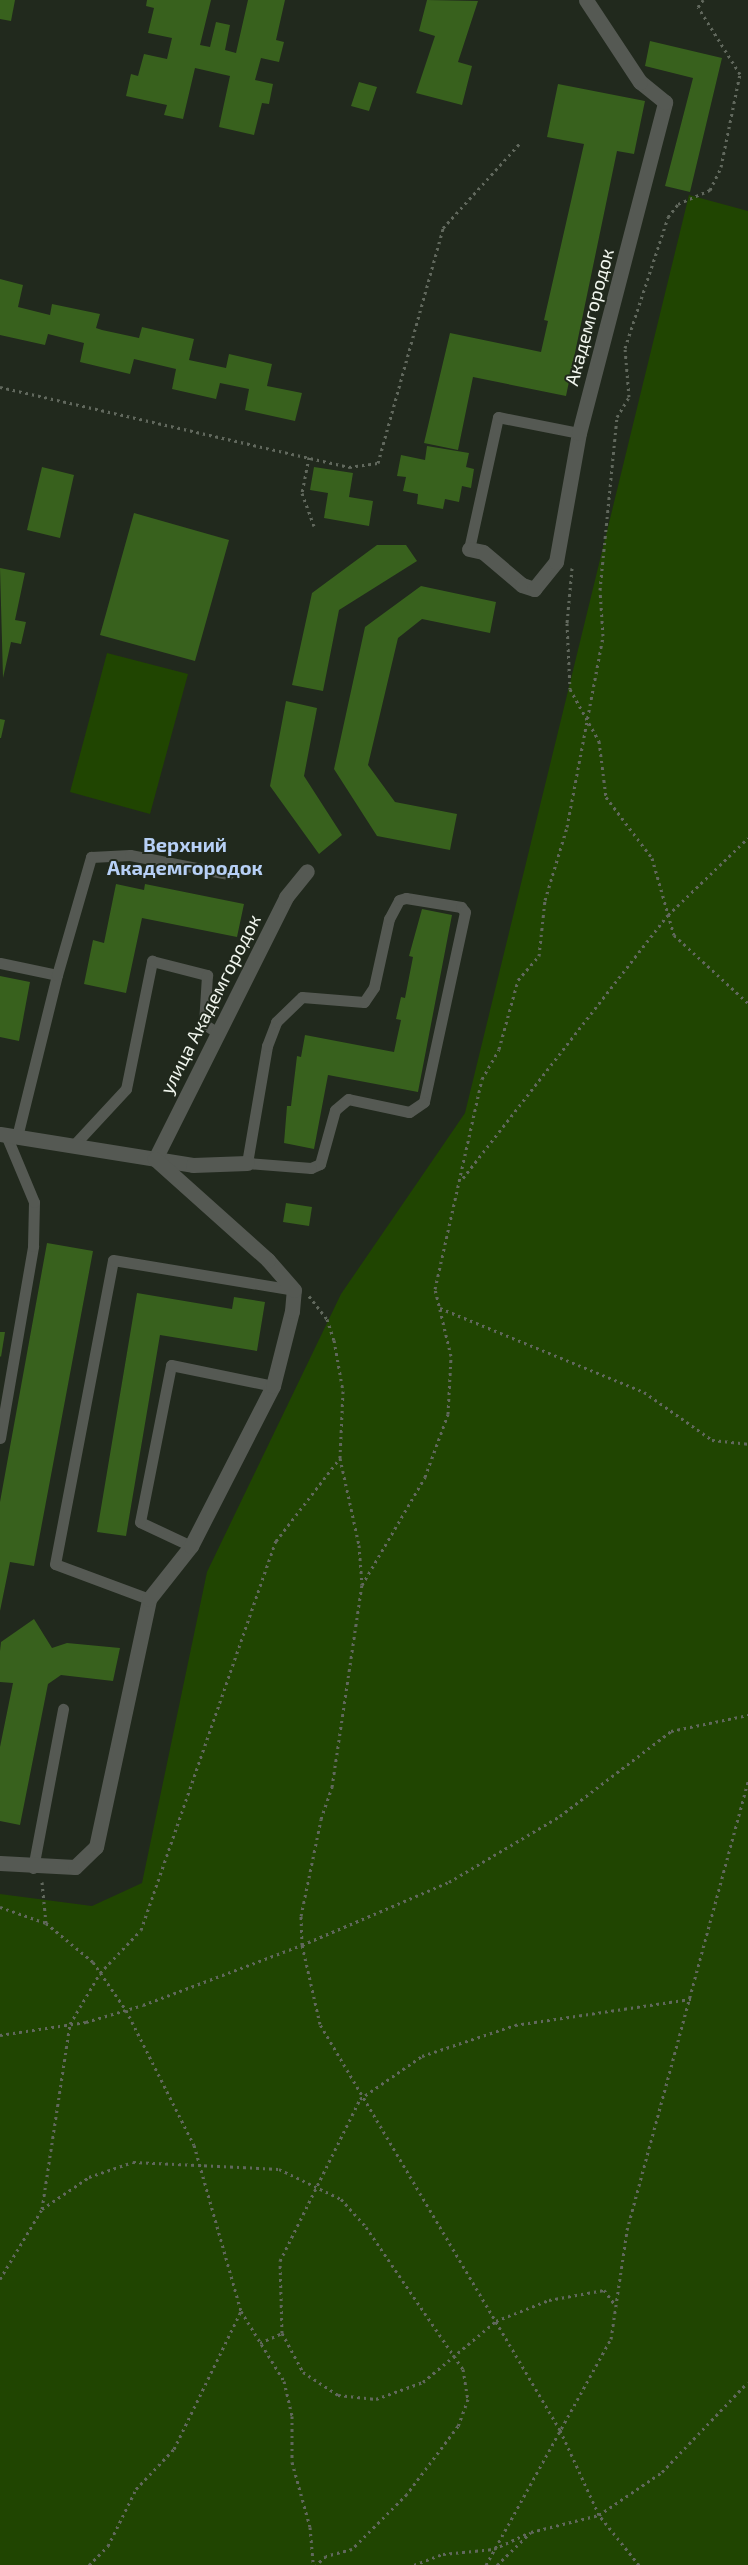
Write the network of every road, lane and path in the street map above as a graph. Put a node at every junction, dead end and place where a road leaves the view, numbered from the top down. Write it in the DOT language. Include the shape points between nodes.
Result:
graph roads {
  1 [pos="586,0"];
  2 [pos="703,0"];
  3 [pos="520,143"];
  4 [pos="0,387"];
  5 [pos="579,433"];
  6 [pos="308,457"];
  7 [pos="314,526"];
  8 [pos="469,549"];
  9 [pos="573,556"];
  10 [pos="587,719"];
  11 [pos="748,838"];
  12 [pos="306,871"];
  13 [pos="228,874"];
  14 [pos="668,915"];
  15 [pos="0,963"];
  16 [pos="57,975"];
  17 [pos="748,1003"];
  18 [pos="218,1033"];
  19 [pos="8,1135"];
  20 [pos="73,1146"];
  21 [pos="155,1159"];
  22 [pos="247,1163"];
  23 [pos="461,1180"];
  24 [pos="294,1290"];
  25 [pos="440,1307"];
  26 [pos="273,1386"];
  27 [pos="0,1438"];
  28 [pos="748,1444"];
  29 [pos="340,1458"];
  30 [pos="191,1546"];
  31 [pos="362,1585"];
  32 [pos="149,1599"];
  33 [pos="62,1709"];
  34 [pos="748,1715"];
  35 [pos="748,1780"];
  36 [pos="0,1862"];
  37 [pos="28,1867"];
  38 [pos="0,1907"];
  39 [pos="46,1923"];
  40 [pos="302,1945"];
  41 [pos="100,1973"];
  42 [pos="692,1999"];
  43 [pos="126,2010"];
  44 [pos="70,2024"];
  45 [pos="0,2035"];
  46 [pos="360,2099"];
  47 [pos="202,2167"];
  48 [pos="317,2184"];
  49 [pos="42,2209"];
  50 [pos="0,2279"];
  51 [pos="616,2306"];
  52 [pos="241,2311"];
  53 [pos="496,2321"];
  54 [pos="282,2333"];
  55 [pos="260,2343"];
  56 [pos="454,2356"];
  57 [pos="748,2382"];
  58 [pos="560,2430"];
  59 [pos="599,2515"];
  60 [pos="531,2532"];
  61 [pos="494,2549"];
  62 [pos="89,2565"];
  63 [pos="314,2565"];
  64 [pos="414,2565"];
  65 [pos="486,2565"];
  66 [pos="497,2565"];
  67 [pos="639,2565"];
  1 -- 5 [label="street, Академгородок" via="640,82 665,102"];
  2 -- 10 [label="path" via="698,7 740,74 721,167 710,190 678,204 668,217 625,348 629,397 617,417 600,590 603,636"];
  3 -- 6 [label="path" via="443,228 378,464 349,467"];
  4 -- 6 [label="path"];
  5 -- 8 [label="lane" via="498,417"];
  5 -- 8 [label="street, Академгородок" via="561,545 548,574 534,589 522,585 483,552"];
  6 -- 7 [label="path" via="302,493"];
  9 -- 10 [label="path" via="567,623 570,689"];
  10 -- 14 [label="path" via="600,741 606,797 652,858"];
  10 -- 23 [label="path" via="567,827 545,900 539,956 518,980 509,999 499,1049 482,1079"];
  11 -- 14 [label="path"];
  12 -- 18 [label="street, улица Академгородок" via="286,898"];
  13 -- 16 [label="lane" via="130,855 91,857"];
  14 -- 17 [label="path" via="674,935"];
  14 -- 23 [label="path" via="584,1018"];
  15 -- 16 [label="lane"];
  16 -- 19 [label="lane"];
  18 -- 20 [label="lane" via="204,1024 207,975 152,961 126,1089"];
  18 -- 21 [label="street, улица Академгородок"];
  19 -- 20 [label="street"];
  19 -- 27 [label="lane" via="34,1202 33,1246"];
  20 -- 21 [label="street"];
  21 -- 22 [label="street" via="194,1165"];
  21 -- 24 [label="street" via="268,1260"];
  22 -- 22 [label="lane" via="267,1046 286,1010 302,997 364,1002 374,987 389,919 399,900 461,907 465,912 424,1102 409,1112 348,1099 335,1110 320,1164 311,1168"];
  23 -- 25 [label="path" via="435,1289"];
  24 -- 26 [label="street"];
  24 -- 29 [label="path" via="310,1297 327,1319 334,1340 343,1391"];
  24 -- 32 [label="lane" via="113,1260 55,1564"];
  25 -- 28 [label="path" via="644,1392 712,1440"];
  25 -- 31 [label="path" via="451,1356 448,1414 425,1477"];
  26 -- 30 [label="street"];
  26 -- 30 [label="lane" via="171,1365 140,1522"];
  29 -- 31 [label="path" via="359,1545"];
  29 -- 41 [label="path" via="276,1541 141,1930"];
  30 -- 32 [label="street"];
  31 -- 40 [label="path" via="332,1787 321,1819 301,1916"];
  32 -- 37 [label="street" via="96,1847 75,1868"];
  33 -- 37 [label="lane"];
  34 -- 40 [label="path" via="671,1731 560,1816 449,1882"];
  35 -- 42 [label="path"];
  36 -- 37 [label="street"];
  37 -- 39 [label="path" via="41,1878"];
  38 -- 39 [label="path"];
  39 -- 41 [label="path"];
  40 -- 43 [label="path"];
  40 -- 46 [label="path" via="320,2024"];
  41 -- 43 [label="path"];
  41 -- 44 [label="path"];
  42 -- 46 [label="path" via="515,2025 422,2056"];
  42 -- 51 [label="path" via="627,2230"];
  43 -- 44 [label="path"];
  43 -- 47 [label="path"];
  44 -- 45 [label="path"];
  44 -- 49 [label="path"];
  46 -- 48 [label="path"];
  46 -- 53 [label="path"];
  47 -- 48 [label="path" via="279,2170"];
  47 -- 49 [label="path" via="133,2162 89,2176"];
  47 -- 52 [label="path"];
  48 -- 54 [label="path" via="280,2261"];
  48 -- 56 [label="path" via="341,2199 366,2227"];
  49 -- 50 [label="path"];
  51 -- 53 [label="path" via="604,2290 549,2300"];
  51 -- 58 [label="path" via="611,2339"];
  52 -- 55 [label="path"];
  52 -- 62 [label="path" via="174,2449 136,2489 108,2546"];
  53 -- 56 [label="path"];
  53 -- 58 [label="path"];
  54 -- 55 [label="path"];
  54 -- 56 [label="path" via="303,2372 338,2395 376,2399 423,2382"];
  55 -- 63 [label="path" via="284,2381 292,2416 292,2462 310,2527"];
  56 -- 63 [label="path" via="464,2369 468,2400 458,2426 406,2494 352,2548 326,2556"];
  57 -- 59 [label="path" via="662,2472"];
  58 -- 59 [label="path"];
  58 -- 61 [label="path"];
  59 -- 60 [label="path"];
  59 -- 67 [label="path"];
  60 -- 61 [label="path"];
  60 -- 66 [label="path"];
  61 -- 64 [label="path" via="443,2554"];
  61 -- 65 [label="path"];
}
